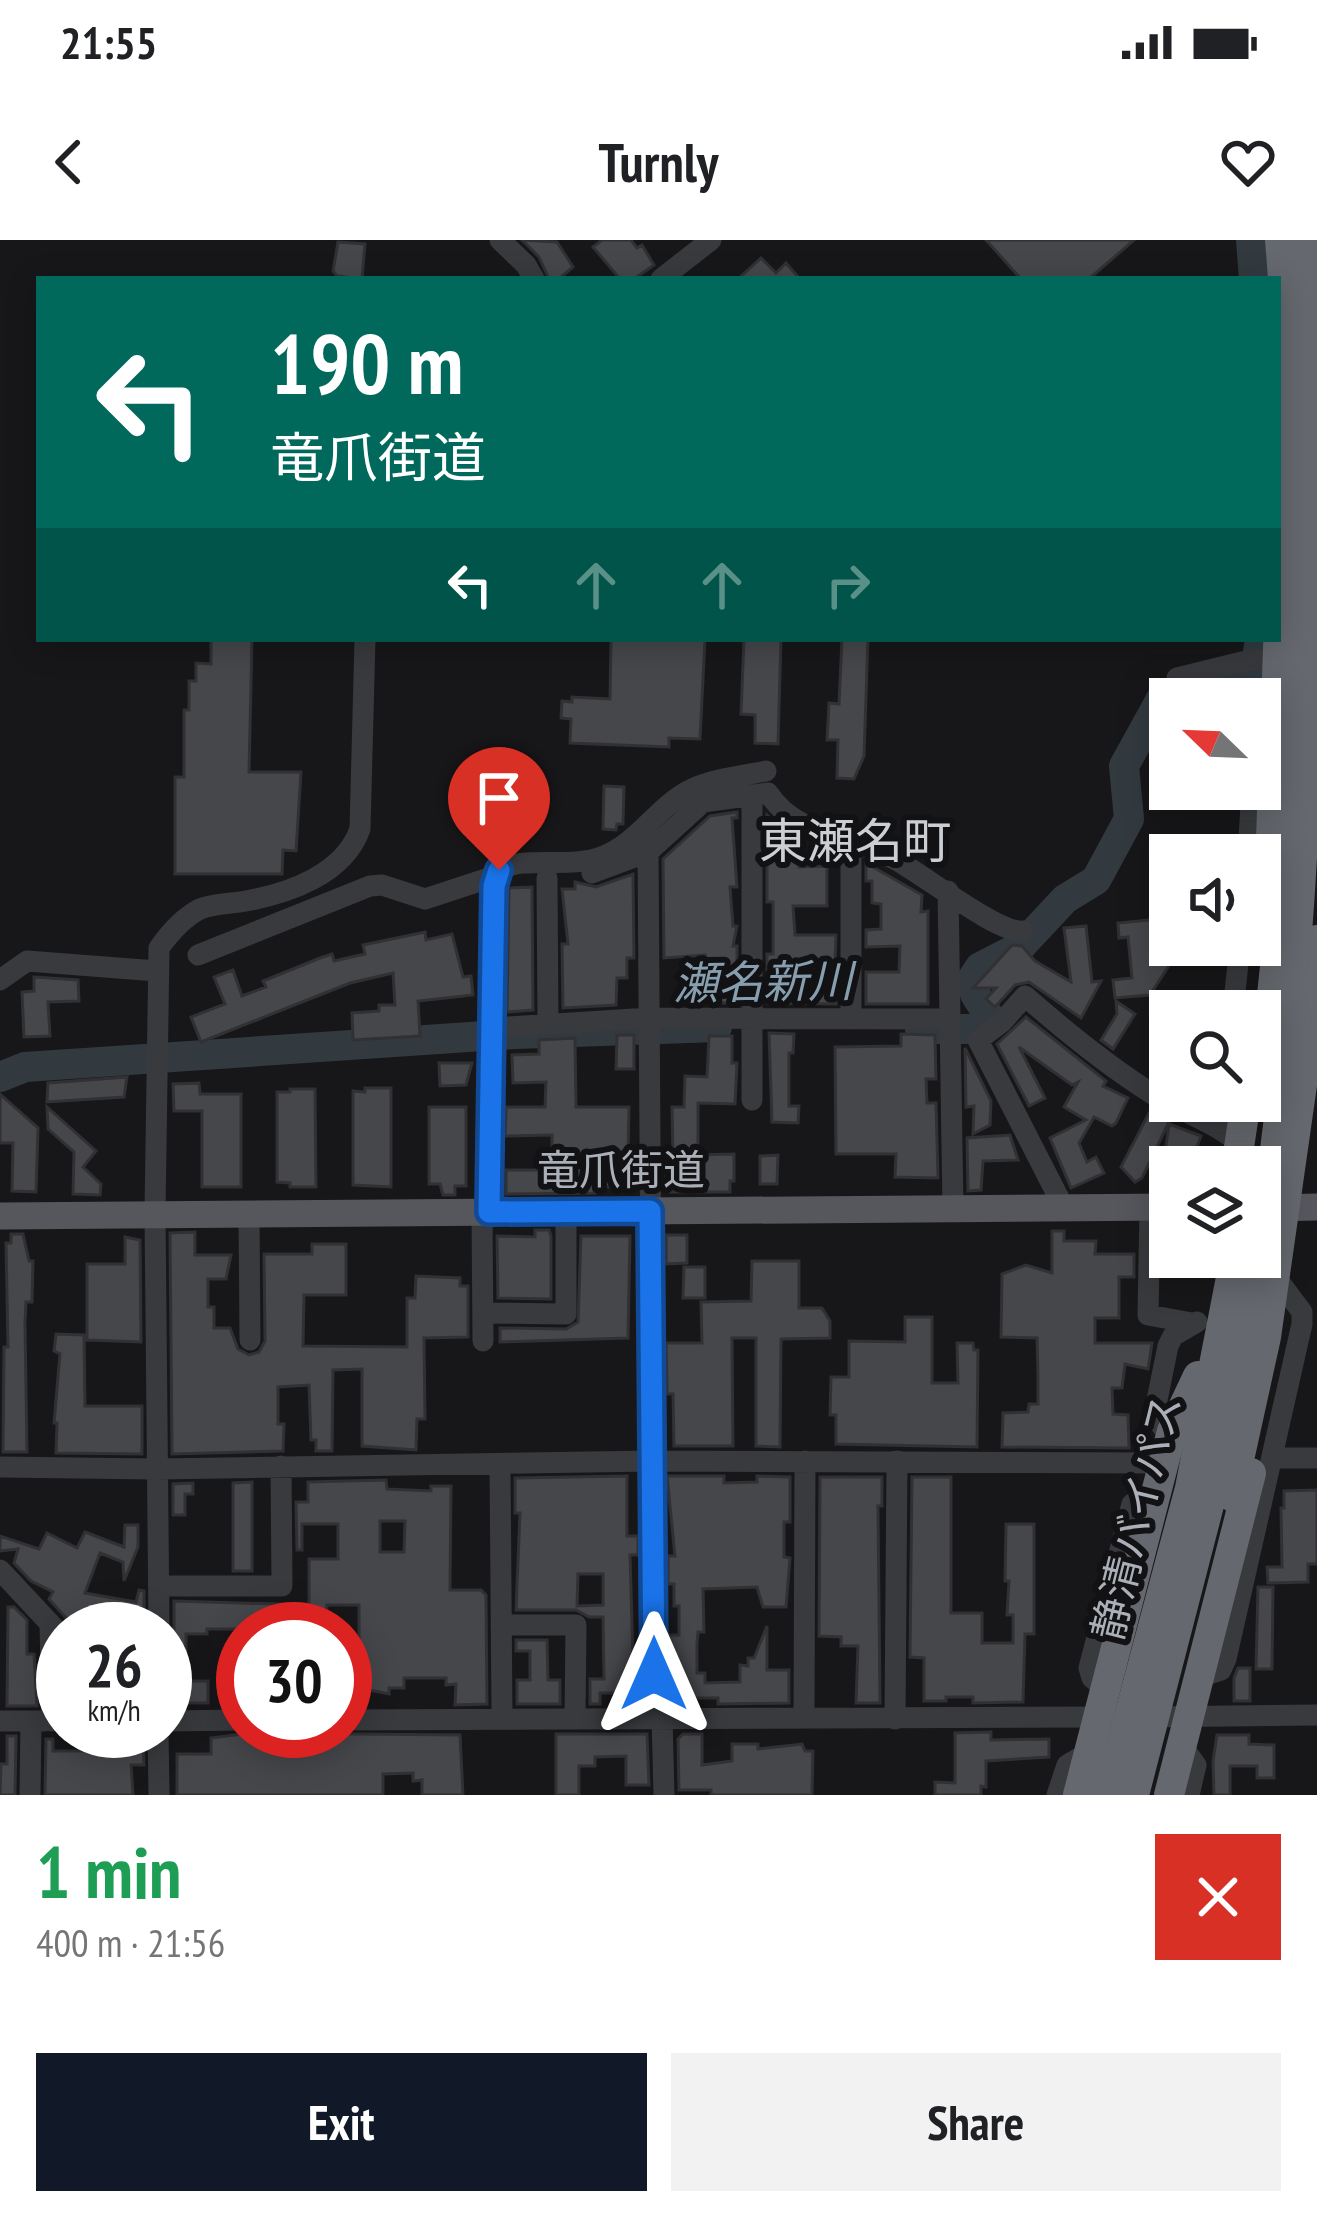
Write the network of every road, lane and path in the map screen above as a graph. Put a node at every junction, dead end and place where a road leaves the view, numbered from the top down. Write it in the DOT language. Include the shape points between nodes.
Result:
graph roads {
  1 [pos="500,240"];
  2 [pos="711,240"];
  3 [pos="1269,240"];
  4 [pos="1280,240"];
  5 [pos="1307,240"];
  6 [pos="686,247"];
  7 [pos="532,276"];
  8 [pos="664,276"];
  9 [pos="1272,276"];
  10 [pos="1316,288"];
  11 [pos="364,642"];
  12 [pos="1317,650"];
  13 [pos="1258,653"];
  14 [pos="1177,677"];
  15 [pos="766,771"];
  16 [pos="752,795"];
  17 [pos="1265,810"];
  18 [pos="851,844"];
  19 [pos="648,852"];
  20 [pos="547,878"];
  21 [pos="494,881"];
  22 [pos="948,891"];
  23 [pos="1024,931"];
  24 [pos="1317,940"];
  25 [pos="198,955"];
  26 [pos="157,971"];
  27 [pos="0,980"];
  28 [pos="1257,990"];
  29 [pos="1270,990"];
  30 [pos="649,1018"];
  31 [pos="753,1018"];
  32 [pos="850,1019"];
  33 [pos="947,1019"];
  34 [pos="548,1024"];
  35 [pos="491,1028"];
  36 [pos="1309,1079"];
  37 [pos="752,1100"];
  38 [pos="1230,1146"];
  39 [pos="1278,1146"];
  40 [pos="1281,1179"];
  41 [pos="1149,1207"];
  42 [pos="1317,1207"];
  43 [pos="1281,1208"];
  44 [pos="953,1210"];
  45 [pos="1065,1210"];
  46 [pos="566,1211"];
  47 [pos="650,1211"];
  48 [pos="155,1212"];
  49 [pos="486,1212"];
  50 [pos="249,1213"];
  51 [pos="0,1216"];
  52 [pos="1152,1278"];
  53 [pos="1213,1278"];
  54 [pos="1231,1278"];
  55 [pos="1261,1278"];
  56 [pos="1265,1278"];
  57 [pos="1277,1278"];
  58 [pos="483,1313"];
  59 [pos="1200,1321"];
  60 [pos="1266,1336"];
  61 [pos="250,1340"];
  62 [pos="483,1341"];
  63 [pos="1198,1376"];
  64 [pos="1274,1458"];
  65 [pos="1317,1458"];
  66 [pos="653,1461"];
  67 [pos="805,1461"];
  68 [pos="897,1461"];
  69 [pos="1163,1463"];
  70 [pos="500,1464"];
  71 [pos="281,1466"];
  72 [pos="0,1467"];
  73 [pos="156,1469"];
  74 [pos="0,1570"];
  75 [pos="159,1586"];
  76 [pos="159,1602"];
  77 [pos="36,1608"];
  78 [pos="501,1625"];
  79 [pos="1200,1676"];
  80 [pos="1102,1703"];
  81 [pos="1317,1715"];
  82 [pos="805,1716"];
  83 [pos="658,1717"];
  84 [pos="502,1718"];
  85 [pos="575,1718"];
  86 [pos="895,1719"];
  87 [pos="372,1720"];
  88 [pos="0,1721"];
  89 [pos="36,1721"];
  90 [pos="1186,1731"];
  91 [pos="1089,1752"];
  92 [pos="40,1758"];
  93 [pos="158,1758"];
  94 [pos="30,1795"];
  95 [pos="159,1795"];
  96 [pos="664,1795"];
  97 [pos="1057,1795"];
  98 [pos="1078,1795"];
  99 [pos="1089,1795"];
  100 [pos="1108,1795"];
  101 [pos="1134,1795"];
  102 [pos="1152,1795"];
  103 [pos="1169,1795"];
  104 [pos="1189,1795"];
  1 -- 7 [label="street"];
  2 -- 6 [label="street"];
  3 -- 9 [label="highway"];
  4 -- 29 [label="highway, bridge" via="1294,635"];
  5 -- 10 [label="highway"];
  5 -- 39 [label="highway, 静清バイパス, bridge" via="1316,466 1311,796"];
  6 -- 8 [label="street"];
  11 -- 26 [label="street" via="360,830 352,850 296,885 198,910 159,948"];
  12 -- 13 [label="street"];
  13 -- 14 [label="street"];
  15 -- 21 [label="street" via="693,788 603,857 507,865"];
  16 -- 18 [label="street" via="768,793 781,813"];
  16 -- 19 [label="street" via="703,802"];
  16 -- 31 [label="street"];
  17 -- 28 [label="highway"];
  18 -- 22 [label="street"];
  18 -- 32 [label="street"];
  19 -- 20 [label="street" via="606,871"];
  19 -- 30 [label="street"];
  20 -- 21 [label="street"];
  20 -- 34 [label="street"];
  21 -- 25 [label="street" via="425,899 370,886"];
  21 -- 35 [label="street"];
  22 -- 23 [label="street" via="992,923"];
  22 -- 33 [label="street"];
  24 -- 36 [label="highway"];
  26 -- 27 [label="street" via="27,961"];
  26 -- 48 [label="street"];
  30 -- 31 [label="street"];
  30 -- 34 [label="street"];
  30 -- 47 [label="street"];
  31 -- 32 [label="street"];
  31 -- 37 [label="street"];
  32 -- 33 [label="street"];
  33 -- 44 [label="street"];
  34 -- 35 [label="street"];
  35 -- 49 [label="street"];
  36 -- 40 [label="highway"];
  38 -- 45 [label="street" via="1102,1061 1025,995 978,1040"];
  41 -- 45 [label="main road, 竜爪街道"];
  42 -- 43 [label="main road"];
  44 -- 45 [label="main road, 竜爪街道"];
  44 -- 47 [label="main road, 竜爪街道"];
  46 -- 47 [label="main road, 竜爪街道"];
  46 -- 49 [label="main road, 竜爪街道"];
  46 -- 58 [label="street" via="566,1314"];
  47 -- 66 [label="street"];
  48 -- 50 [label="main road, 竜爪街道"];
  48 -- 51 [label="main road, 竜爪街道"];
  48 -- 73 [label="street"];
  49 -- 50 [label="main road, 竜爪街道"];
  49 -- 58 [label="street"];
  50 -- 61 [label="street"];
  52 -- 59 [label="street" via="1148,1315"];
  53 -- 59 [label="highway"];
  54 -- 100 [label="highway, 静清バイパス, bridge" via="1190,1488"];
  55 -- 101 [label="highway, 静清バイパス, bridge"];
  56 -- 60 [label="highway"];
  57 -- 64 [label="street" via="1302,1324"];
  58 -- 62 [label="street"];
  59 -- 63 [label="highway"];
  59 -- 69 [label="street" via="1168,1346 1154,1415"];
  60 -- 79 [label="highway" via="1251,1475"];
  60 -- 102 [label="highway"];
  63 -- 69 [label="highway"];
  63 -- 99 [label="highway"];
  64 -- 65 [label="street"];
  64 -- 79 [label="street" via="1226,1659 1221,1670"];
  66 -- 67 [label="street"];
  66 -- 70 [label="street"];
  66 -- 83 [label="street"];
  67 -- 68 [label="street"];
  67 -- 82 [label="street"];
  68 -- 69 [label="street"];
  68 -- 86 [label="street"];
  69 -- 80 [label="highway"];
  70 -- 71 [label="street"];
  70 -- 78 [label="street"];
  71 -- 73 [label="street"];
  71 -- 75 [label="street" via="282,1586"];
  72 -- 73 [label="street"];
  73 -- 75 [label="street"];
  74 -- 77 [label="street"];
  75 -- 76 [label="street"];
  78 -- 84 [label="street"];
  78 -- 85 [label="street" via="577,1624"];
  79 -- 90 [label="highway"];
  80 -- 86 [label="street"];
  80 -- 90 [label="street"];
  80 -- 91 [label="highway"];
  81 -- 90 [label="street"];
  82 -- 83 [label="street"];
  82 -- 86 [label="street"];
  83 -- 85 [label="street"];
  83 -- 96 [label="street"];
  84 -- 85 [label="street"];
  84 -- 87 [label="street"];
  88 -- 89 [label="street"];
  90 -- 103 [label="highway"];
  90 -- 104 [label="street" via="1196,1766"];
  91 -- 97 [label="street" via="1066,1766"];
  91 -- 98 [label="highway"];
  92 -- 94 [label="street"];
  93 -- 95 [label="street"];
}
